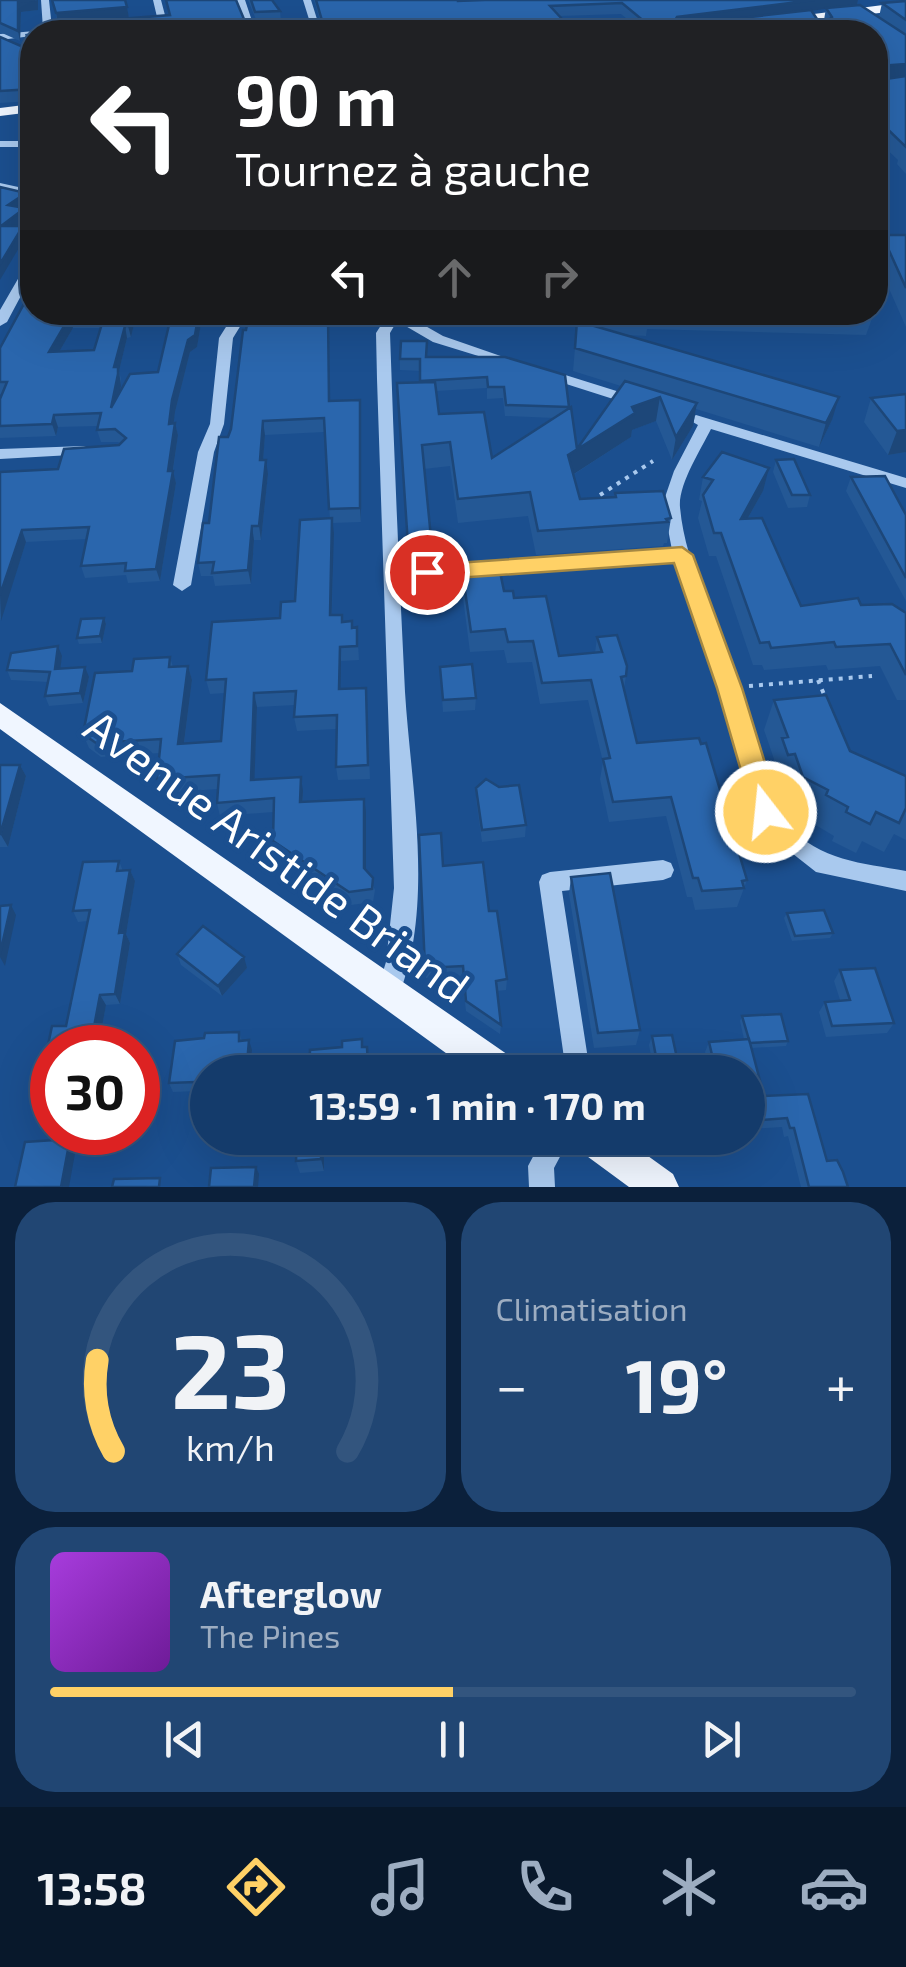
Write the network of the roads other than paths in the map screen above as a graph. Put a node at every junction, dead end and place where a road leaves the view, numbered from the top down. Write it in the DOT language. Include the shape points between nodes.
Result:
graph roads {
  1 [pos="906,6"];
  2 [pos="858,12"];
  3 [pos="810,18"];
  4 [pos="792,20"];
  5 [pos="869,20"];
  6 [pos="0,38"];
  7 [pos="19,48"];
  8 [pos="20,286"];
  9 [pos="0,322"];
  10 [pos="234,325"];
  11 [pos="387,325"];
  12 [pos="412,325"];
  13 [pos="652,407"];
  14 [pos="98,451"];
  15 [pos="0,454"];
  16 [pos="903,480"];
  17 [pos="682,555"];
  18 [pos="427,572"];
  19 [pos="182,585"];
  20 [pos="0,714"];
  21 [pos="662,870"];
  22 [pos="906,881"];
  23 [pos="388,994"];
  24 [pos="476,1055"];
  25 [pos="575,1055"];
  26 [pos="547,1155"];
  27 [pos="617,1155"];
  28 [pos="542,1187"];
  29 [pos="660,1187"];
  1 -- 2 [label="main road"];
  2 -- 3 [label="main road"];
  2 -- 5 [label="street"];
  3 -- 4 [label="main road"];
  6 -- 7 [label="street"];
  8 -- 9 [label="street"];
  10 -- 19 [label="street" via="226,338 216,424"];
  11 -- 23 [label="street" via="403,830 403,920"];
  12 -- 13 [label="street"];
  14 -- 15 [label="street"];
  16 -- 17 [label="street" via="697,421 672,503"];
  17 -- 18 [label="street"];
  17 -- 22 [label="street" via="766,812 781,833 824,866"];
  20 -- 23 [label="main road, Avenue Aristide Briand"];
  21 -- 25 [label="street" via="550,882"];
  23 -- 24 [label="main road, Avenue Aristide Briand"];
  26 -- 28 [label="street"];
  27 -- 29 [label="main road"];
}
